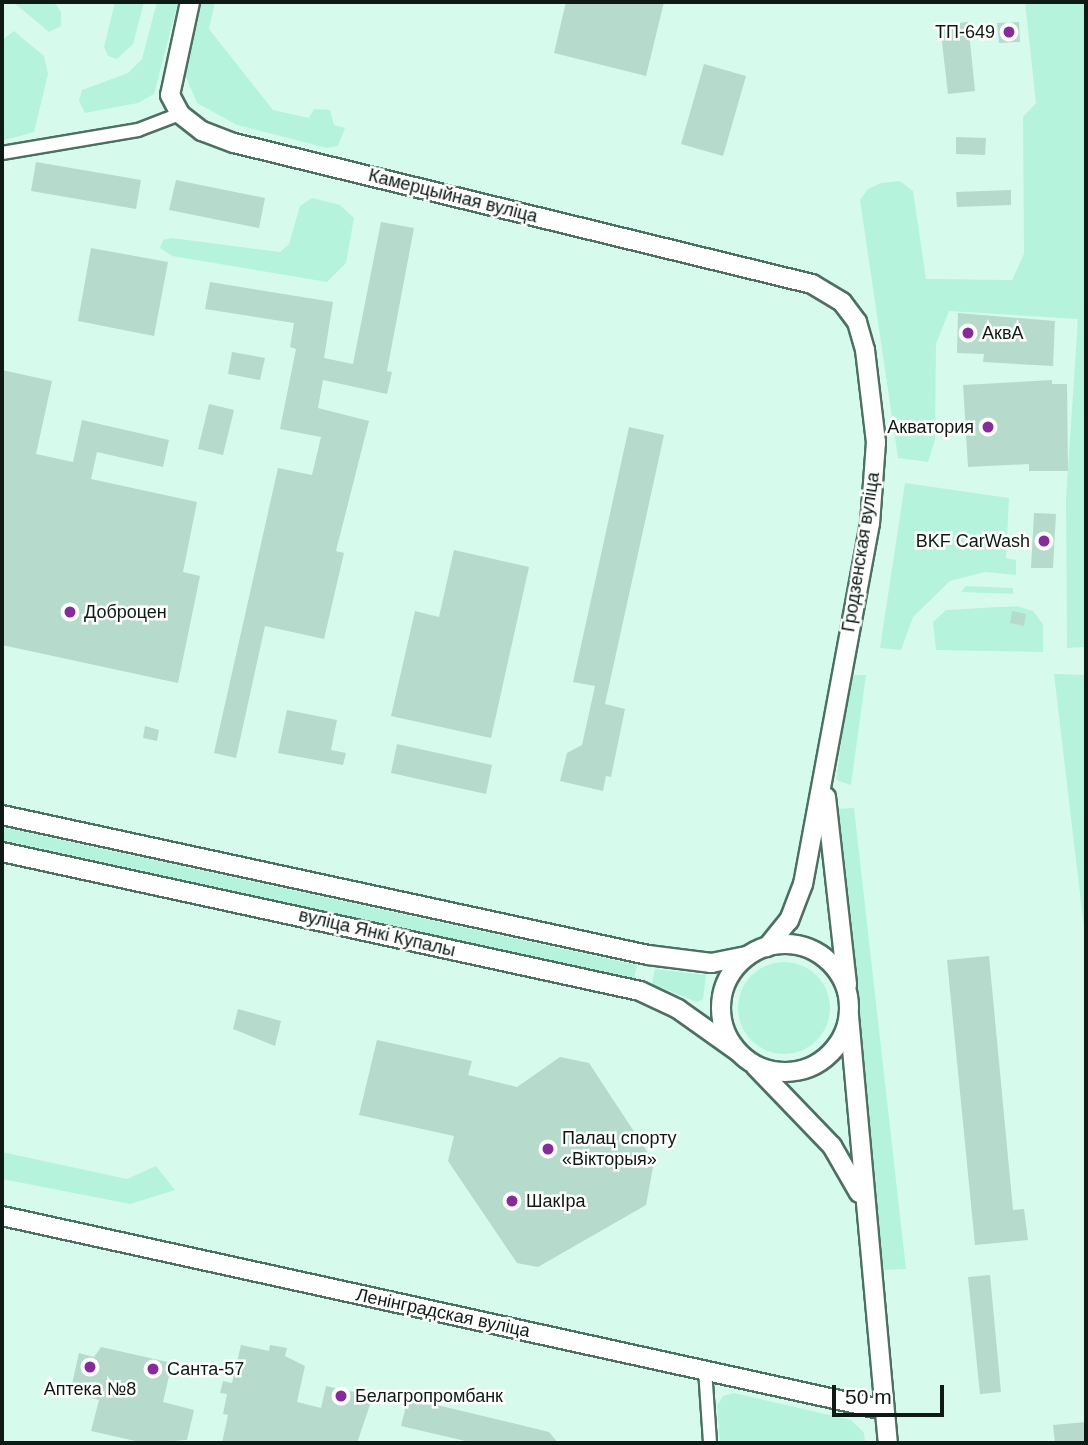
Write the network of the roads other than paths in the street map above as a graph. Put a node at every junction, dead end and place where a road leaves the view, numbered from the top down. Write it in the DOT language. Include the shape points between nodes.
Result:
graph roads {
  1 [pos="190,2"];
  2 [pos="180,114"];
  3 [pos="2,153"];
  4 [pos="842,302"];
  5 [pos="826,766"];
  6 [pos="2,815"];
  7 [pos="2,852"];
  8 [pos="767,947"];
  9 [pos="747,956"];
  10 [pos="848,995"];
  11 [pos="849,1016"];
  12 [pos="737,1051"];
  13 [pos="753,1064"];
  14 [pos="863,1203"];
  15 [pos="2,1216"];
  16 [pos="705,1369"];
  17 [pos="884,1409"];
  18 [pos="710,1443"];
  19 [pos="888,1443"];
  1 -- 2 [label="main road" via="170,85"];
  2 -- 3 [label="street" via="138,130"];
  2 -- 4 [label="main road, Камерцыйная вуліца" via="202,131 234,143 813,284"];
  4 -- 5 [label="main road, Гродзенская вуліца" via="857,322 865,350 876,466 865,554"];
  5 -- 8 [label="main road, Гродзенская вуліца" via="797,904"];
  5 -- 10 [label="main road, Гродзенская вуліца"];
  6 -- 9 [label="main road, вуліца Янкі Купалы" via="668,959 711,963"];
  7 -- 12 [label="main road, вуліца Янкі Купалы" via="640,991 678,1009"];
  8 -- 9 [label="main road"];
  8 -- 10 [label="main road" via="808,948 826,959"];
  9 -- 12 [label="main road" via="728,981 721,1012"];
  10 -- 11 [label="main road"];
  11 -- 13 [label="main road" via="839,1041 822,1061 788,1072"];
  11 -- 14 [label="main road"];
  12 -- 13 [label="main road"];
  13 -- 14 [label="main road" via="832,1146"];
  14 -- 17 [label="main road"];
  15 -- 16 [label="main road, Ленінградская вуліца"];
  16 -- 17 [label="main road, Ленінградская вуліца"];
  16 -- 18 [label="street"];
  17 -- 19 [label="main road"];
}
